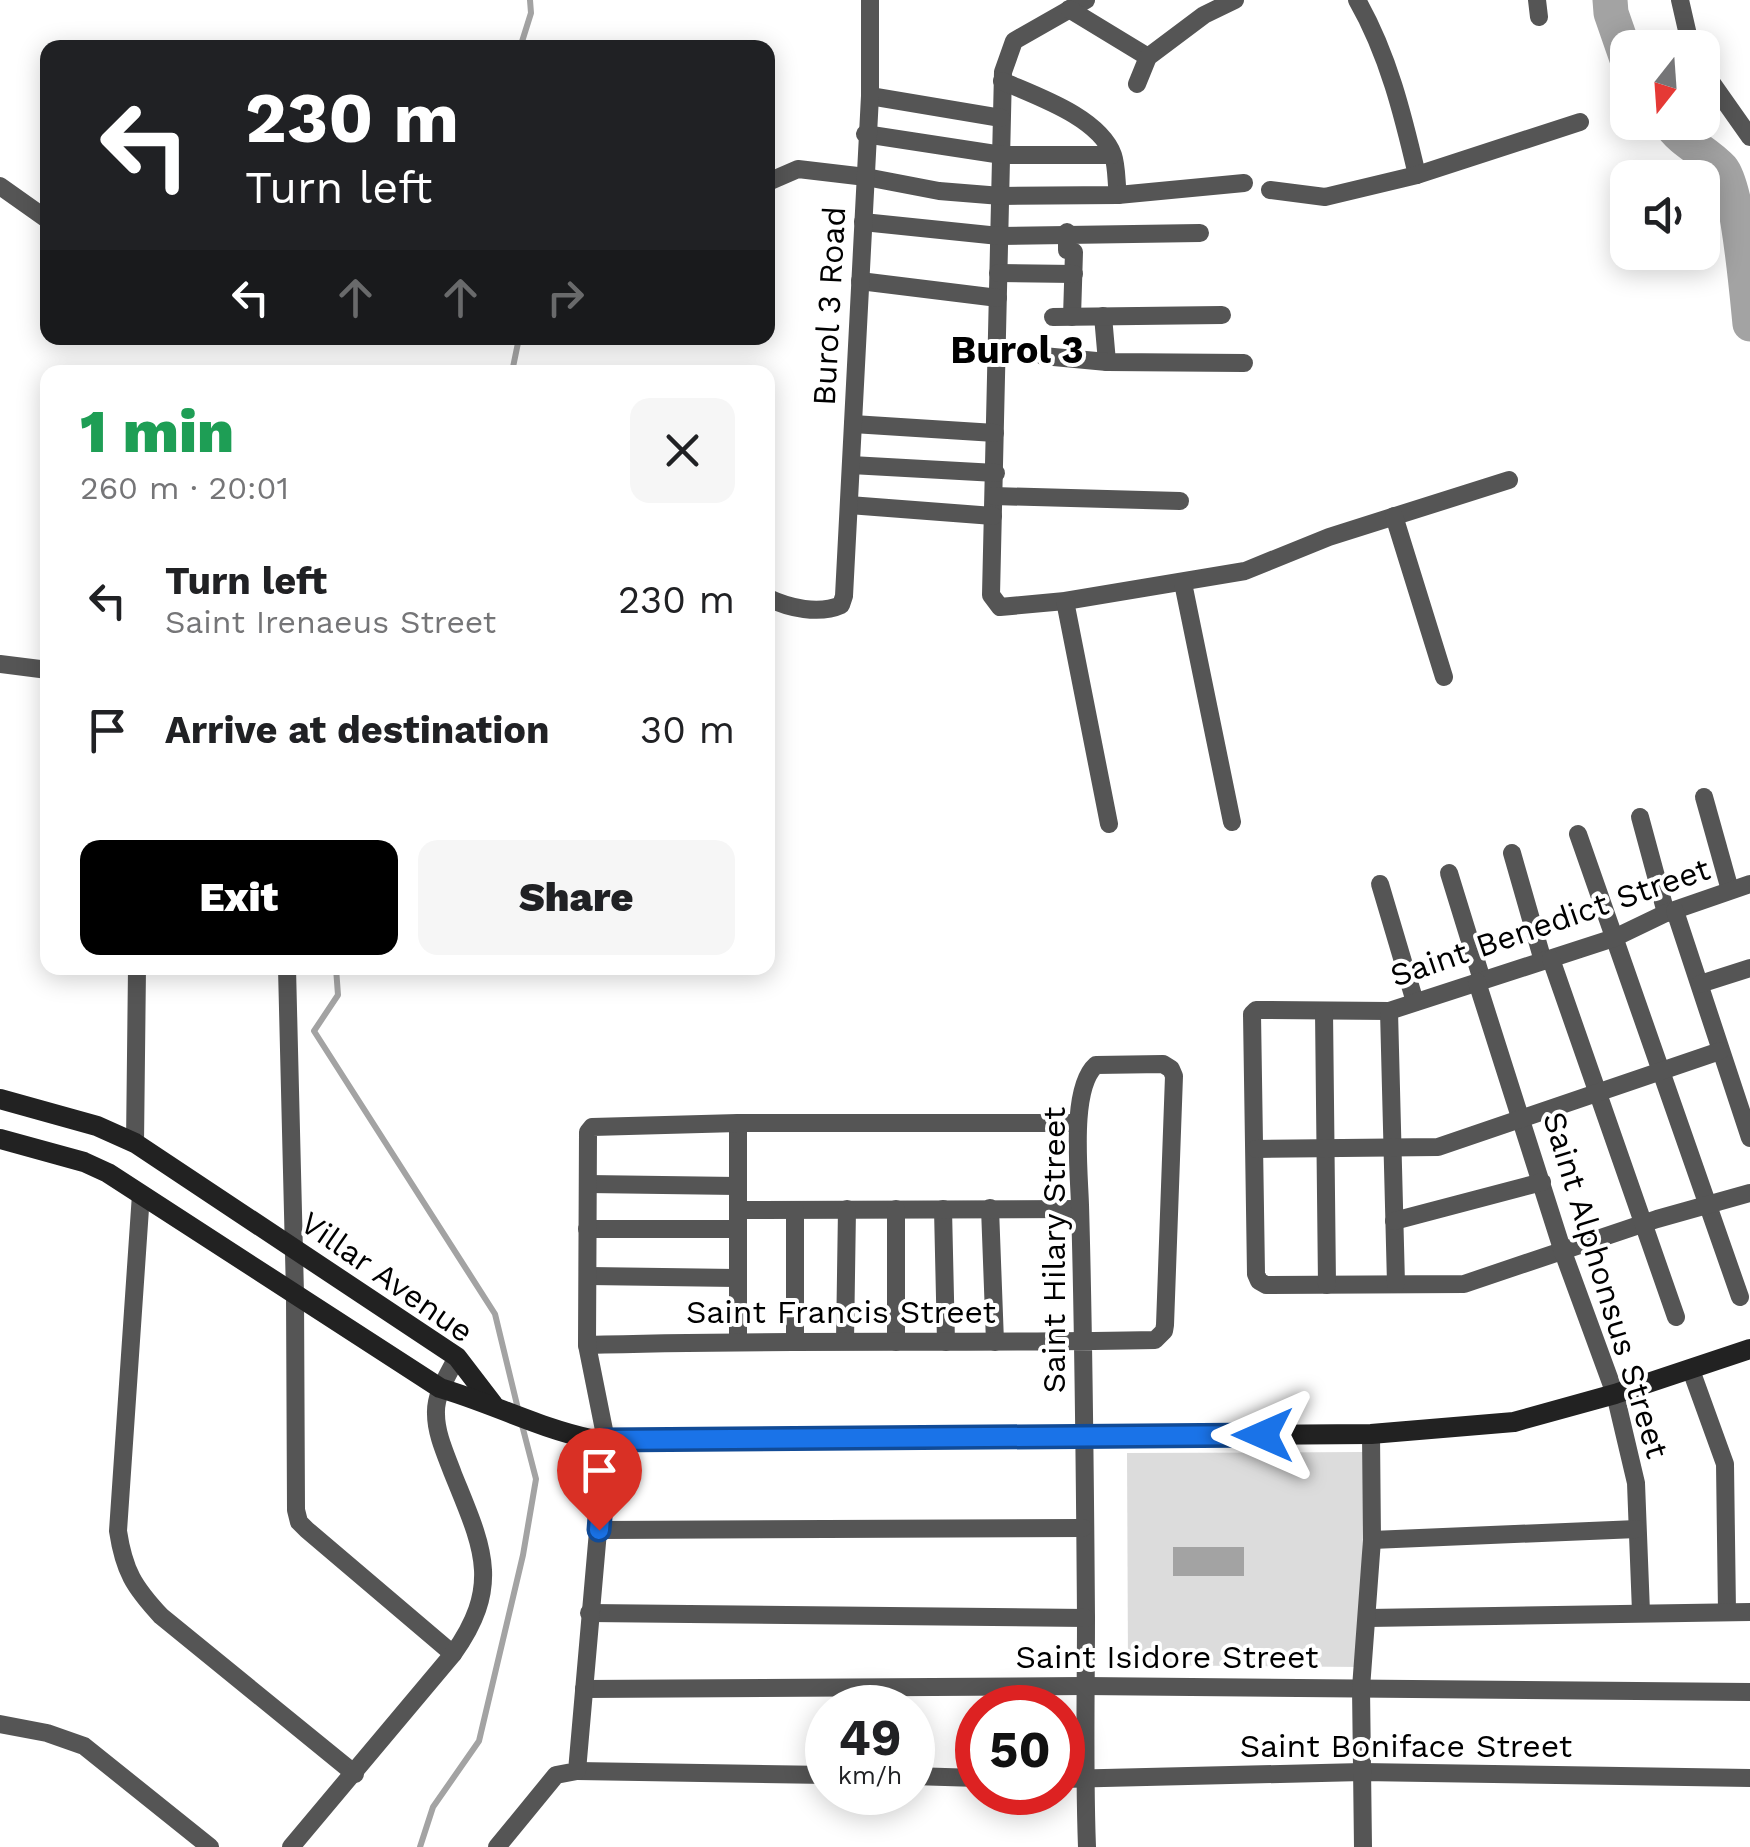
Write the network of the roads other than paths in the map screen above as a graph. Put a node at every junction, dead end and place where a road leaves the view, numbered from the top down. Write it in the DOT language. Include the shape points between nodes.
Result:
graph roads {
  1 [pos="870,0"];
  2 [pos="1086,0"];
  3 [pos="1235,0"];
  4 [pos="1357,0"];
  5 [pos="1680,0"];
  6 [pos="1069,9"];
  7 [pos="1687,30"];
  8 [pos="1148,57"];
  9 [pos="1002,81"];
  10 [pos="1137,84"];
  11 [pos="1720,94"];
  12 [pos="870,96"];
  13 [pos="1001,118"];
  14 [pos="1580,122"];
  15 [pos="866,134"];
  16 [pos="1750,138"];
  17 [pos="1112,154"];
  18 [pos="1002,155"];
  19 [pos="1416,175"];
  20 [pos="866,177"];
  21 [pos="775,179"];
  22 [pos="1244,183"];
  23 [pos="0,186"];
  24 [pos="1270,190"];
  25 [pos="1118,195"];
  26 [pos="1000,196"];
  27 [pos="40,214"];
  28 [pos="863,222"];
  29 [pos="1067,232"];
  30 [pos="1200,233"];
  31 [pos="999,236"];
  32 [pos="998,273"];
  33 [pos="1074,274"];
  34 [pos="860,281"];
  35 [pos="998,298"];
  36 [pos="1222,315"];
  37 [pos="1103,316"];
  38 [pos="1044,356"];
  39 [pos="1107,362"];
  40 [pos="1244,362"];
  41 [pos="853,424"];
  42 [pos="995,432"];
  43 [pos="852,465"];
  44 [pos="996,473"];
  45 [pos="1509,480"];
  46 [pos="994,496"];
  47 [pos="1180,501"];
  48 [pos="849,505"];
  49 [pos="993,516"];
  50 [pos="1394,516"];
  51 [pos="1182,584"];
  52 [pos="775,600"];
  53 [pos="1065,601"];
  54 [pos="0,664"];
  55 [pos="40,669"];
  56 [pos="1444,677"];
  57 [pos="1704,797"];
  58 [pos="1640,817"];
  59 [pos="1232,822"];
  60 [pos="1109,824"];
  61 [pos="1578,834"];
  62 [pos="1512,853"];
  63 [pos="1450,872"];
  64 [pos="1380,884"];
  65 [pos="1750,884"];
  66 [pos="1730,890"];
  67 [pos="1670,912"];
  68 [pos="1614,938"];
  69 [pos="1547,960"];
  70 [pos="1750,968"];
  71 [pos="137,975"];
  72 [pos="287,975"];
  73 [pos="1480,981"];
  74 [pos="1700,984"];
  75 [pos="1415,1002"];
  76 [pos="1389,1010"];
  77 [pos="1324,1012"];
  78 [pos="1720,1051"];
  79 [pos="1661,1072"];
  80 [pos="1600,1092"];
  81 [pos="0,1099"];
  82 [pos="1523,1119"];
  83 [pos="738,1123"];
  84 [pos="1078,1123"];
  85 [pos="1750,1138"];
  86 [pos="0,1139"];
  87 [pos="135,1142"];
  88 [pos="1392,1147"];
  89 [pos="1326,1148"];
  90 [pos="1256,1150"];
  91 [pos="1542,1182"];
  92 [pos="588,1184"];
  93 [pos="737,1186"];
  94 [pos="1750,1193"];
  95 [pos="141,1194"];
  96 [pos="1708,1206"];
  97 [pos="990,1208"];
  98 [pos="896,1209"];
  99 [pos="944,1209"];
  100 [pos="795,1210"];
  101 [pos="847,1210"];
  102 [pos="1080,1210"];
  103 [pos="738,1219"];
  104 [pos="1394,1221"];
  105 [pos="1643,1223"];
  106 [pos="587,1229"];
  107 [pos="293,1248"];
  108 [pos="1563,1252"];
  109 [pos="589,1276"];
  110 [pos="736,1278"];
  111 [pos="1327,1284"];
  112 [pos="1396,1284"];
  113 [pos="296,1294"];
  114 [pos="1740,1297"];
  115 [pos="1676,1318"];
  116 [pos="738,1340"];
  117 [pos="1155,1340"];
  118 [pos="794,1341"];
  119 [pos="845,1341"];
  120 [pos="896,1342"];
  121 [pos="946,1342"];
  122 [pos="996,1342"];
  123 [pos="1082,1342"];
  124 [pos="587,1345"];
  125 [pos="1750,1349"];
  126 [pos="457,1357"];
  127 [pos="1692,1370"];
  128 [pos="440,1388"];
  129 [pos="1615,1394"];
  130 [pos="493,1404"];
  131 [pos="1372,1434"];
  132 [pos="1083,1436"];
  133 [pos="599,1440"];
  134 [pos="1084,1528"];
  135 [pos="1638,1529"];
  136 [pos="599,1530"];
  137 [pos="1372,1540"];
  138 [pos="1641,1612"];
  139 [pos="1727,1612"];
  140 [pos="1750,1612"];
  141 [pos="589,1613"];
  142 [pos="1086,1618"];
  143 [pos="1368,1618"];
  144 [pos="453,1654"];
  145 [pos="1084,1685"];
  146 [pos="1085,1686"];
  147 [pos="955,1687"];
  148 [pos="1362,1688"];
  149 [pos="584,1689"];
  150 [pos="1750,1692"];
  151 [pos="0,1724"];
  152 [pos="577,1771"];
  153 [pos="1362,1772"];
  154 [pos="355,1774"];
  155 [pos="805,1775"];
  156 [pos="1750,1778"];
  157 [pos="1085,1780"];
  158 [pos="1085,1802"];
  159 [pos="210,1847"];
  160 [pos="291,1847"];
  161 [pos="497,1847"];
  162 [pos="1087,1847"];
  163 [pos="1363,1847"];
  1 -- 12 [label="street, Burol 3 Road"];
  2 -- 6 [label="street"];
  3 -- 8 [label="street"];
  4 -- 19 [label="street" via="1400,105"];
  5 -- 7 [label="street"];
  6 -- 8 [label="street"];
  6 -- 9 [label="street" via="1014,42"];
  8 -- 10 [label="street"];
  9 -- 13 [label="street"];
  9 -- 17 [label="street" via="1060,106 1100,133"];
  11 -- 16 [label="street"];
  12 -- 13 [label="street"];
  12 -- 15 [label="street, Burol 3 Road"];
  13 -- 18 [label="street"];
  14 -- 19 [label="street"];
  15 -- 18 [label="street"];
  15 -- 20 [label="street, Burol 3 Road"];
  17 -- 18 [label="street"];
  17 -- 25 [label="street"];
  18 -- 26 [label="street"];
  19 -- 24 [label="street" via="1324,197"];
  20 -- 21 [label="street" via="798,169"];
  20 -- 26 [label="street"];
  20 -- 28 [label="street, Burol 3 Road"];
  22 -- 25 [label="street"];
  23 -- 27 [label="street"];
  25 -- 26 [label="street"];
  26 -- 31 [label="street"];
  28 -- 31 [label="street"];
  28 -- 34 [label="street, Burol 3 Road"];
  29 -- 30 [label="street"];
  29 -- 31 [label="street"];
  29 -- 33 [label="street"];
  31 -- 32 [label="street"];
  32 -- 33 [label="street"];
  32 -- 35 [label="street"];
  33 -- 37 [label="street" via="1063,317"];
  34 -- 35 [label="street"];
  34 -- 41 [label="street, Burol 3 Road"];
  35 -- 42 [label="street"];
  36 -- 37 [label="street"];
  37 -- 39 [label="street"];
  38 -- 39 [label="street"];
  39 -- 40 [label="street"];
  41 -- 42 [label="street"];
  41 -- 43 [label="street, Burol 3 Road"];
  42 -- 44 [label="street"];
  43 -- 44 [label="street"];
  43 -- 48 [label="street, Burol 3 Road"];
  44 -- 46 [label="street"];
  45 -- 50 [label="street"];
  46 -- 47 [label="street"];
  46 -- 49 [label="street"];
  48 -- 49 [label="street"];
  48 -- 52 [label="street, Burol 3 Road" via="841,605 803,609"];
  49 -- 53 [label="street" via="991,595 1000,607"];
  50 -- 51 [label="street" via="1259,566"];
  50 -- 56 [label="street"];
  51 -- 53 [label="street"];
  51 -- 59 [label="street"];
  53 -- 60 [label="street"];
  54 -- 55 [label="street"];
  57 -- 66 [label="street"];
  58 -- 67 [label="street"];
  61 -- 68 [label="street"];
  62 -- 69 [label="street"];
  63 -- 73 [label="street, Saint Alphonsus Street"];
  64 -- 75 [label="street"];
  65 -- 66 [label="street, Saint Benedict Street"];
  66 -- 67 [label="street, Saint Benedict Street"];
  67 -- 68 [label="street, Saint Benedict Street"];
  67 -- 74 [label="street"];
  68 -- 69 [label="street, Saint Benedict Street"];
  68 -- 79 [label="street"];
  69 -- 73 [label="street, Saint Benedict Street"];
  69 -- 80 [label="street"];
  70 -- 74 [label="street"];
  71 -- 87 [label="street"];
  72 -- 107 [label="street"];
  73 -- 75 [label="street, Saint Benedict Street"];
  73 -- 82 [label="street, Saint Alphonsus Street"];
  74 -- 78 [label="street"];
  75 -- 76 [label="street, Saint Benedict Street"];
  76 -- 77 [label="street, Saint Benedict Street"];
  76 -- 88 [label="street"];
  77 -- 89 [label="street"];
  77 -- 90 [label="street, Saint Benedict Street" via="1263,1008 1252,1014"];
  78 -- 79 [label="street"];
  78 -- 85 [label="street"];
  79 -- 80 [label="street"];
  79 -- 96 [label="street"];
  80 -- 82 [label="street"];
  80 -- 105 [label="street"];
  81 -- 87 [label="main road, Villar Avenue"];
  82 -- 88 [label="street" via="1438,1146"];
  82 -- 91 [label="street, Saint Alphonsus Street"];
  83 -- 84 [label="street"];
  83 -- 92 [label="street" via="592,1127"];
  83 -- 93 [label="street"];
  84 -- 102 [label="street, Saint Hilary Street"];
  84 -- 117 [label="street, Saint Hilary Street" via="1096,1064 1172,1069 1165,1325"];
  86 -- 95 [label="main road, Villar Avenue" via="84,1162"];
  87 -- 107 [label="main road, Villar Avenue"];
  88 -- 89 [label="street"];
  88 -- 104 [label="street"];
  89 -- 90 [label="street"];
  89 -- 111 [label="street"];
  90 -- 111 [label="street" via="1258,1281"];
  91 -- 104 [label="street"];
  91 -- 108 [label="street, Saint Alphonsus Street"];
  92 -- 93 [label="street"];
  92 -- 106 [label="street"];
  93 -- 103 [label="street"];
  94 -- 96 [label="street"];
  95 -- 113 [label="main road, Villar Avenue"];
  95 -- 154 [label="street" via="118,1531 122,1558 135,1588 161,1616"];
  96 -- 105 [label="street"];
  96 -- 114 [label="street"];
  97 -- 99 [label="street"];
  97 -- 102 [label="street"];
  97 -- 122 [label="street"];
  98 -- 99 [label="street"];
  98 -- 101 [label="street"];
  98 -- 120 [label="street"];
  99 -- 121 [label="street"];
  100 -- 101 [label="street"];
  100 -- 103 [label="street"];
  100 -- 118 [label="street"];
  101 -- 119 [label="street"];
  102 -- 123 [label="street, Saint Hilary Street"];
  103 -- 106 [label="street"];
  103 -- 110 [label="street"];
  104 -- 112 [label="street"];
  105 -- 108 [label="street"];
  105 -- 115 [label="street"];
  106 -- 109 [label="street"];
  107 -- 113 [label="street"];
  107 -- 126 [label="main road, Villar Avenue"];
  108 -- 112 [label="street" via="1464,1284"];
  108 -- 129 [label="street, Saint Alphonsus Street"];
  109 -- 110 [label="street"];
  109 -- 124 [label="street"];
  110 -- 116 [label="street"];
  111 -- 112 [label="street"];
  113 -- 128 [label="main road, Villar Avenue"];
  113 -- 144 [label="street" via="299,1522"];
  116 -- 118 [label="street, Saint Francis Street"];
  116 -- 124 [label="street, Saint Francis Street"];
  117 -- 123 [label="street, Saint Francis Street"];
  118 -- 119 [label="street, Saint Francis Street"];
  119 -- 120 [label="street, Saint Francis Street"];
  120 -- 121 [label="street, Saint Francis Street"];
  121 -- 122 [label="street, Saint Francis Street"];
  122 -- 123 [label="street, Saint Francis Street"];
  123 -- 132 [label="street, Saint Hilary Street"];
  124 -- 133 [label="street"];
  125 -- 127 [label="main road"];
  126 -- 128 [label="street"];
  126 -- 130 [label="main road, Villar Avenue"];
  127 -- 129 [label="main road"];
  127 -- 139 [label="street" via="1725,1464"];
  128 -- 130 [label="main road, Villar Avenue"];
  128 -- 144 [label="street" via="436,1414 444,1449 483,1561 481,1604"];
  129 -- 131 [label="main road" via="1514,1422"];
  129 -- 135 [label="street, Saint Alphonsus Street" via="1636,1484"];
  130 -- 133 [label="main road"];
  131 -- 132 [label="main road"];
  131 -- 137 [label="street"];
  132 -- 133 [label="main road"];
  132 -- 134 [label="street, Saint Hilary Street"];
  133 -- 136 [label="street"];
  134 -- 136 [label="street"];
  134 -- 142 [label="street, Saint Hilary Street"];
  135 -- 137 [label="street"];
  135 -- 138 [label="street, Saint Alphonsus Street"];
  136 -- 141 [label="street"];
  137 -- 143 [label="street"];
  138 -- 139 [label="street"];
  138 -- 143 [label="street"];
  139 -- 140 [label="street"];
  141 -- 142 [label="street"];
  141 -- 149 [label="street"];
  142 -- 145 [label="street, Saint Hilary Street"];
  143 -- 148 [label="street"];
  144 -- 154 [label="street"];
  146 -- 148 [label="street, Saint Isidore Street"];
  147 -- 149 [label="street, Saint Isidore Street"];
  148 -- 150 [label="street, Saint Isidore Street"];
  148 -- 153 [label="street"];
  149 -- 152 [label="street"];
  151 -- 159 [label="street" via="84,1746"];
  152 -- 155 [label="street"];
  152 -- 161 [label="street" via="556,1775"];
  153 -- 156 [label="street, Saint Boniface Street"];
  153 -- 157 [label="street, Saint Boniface Street"];
  153 -- 163 [label="street"];
  154 -- 160 [label="street"];
  158 -- 162 [label="street, Saint Hilary Street"];
}
